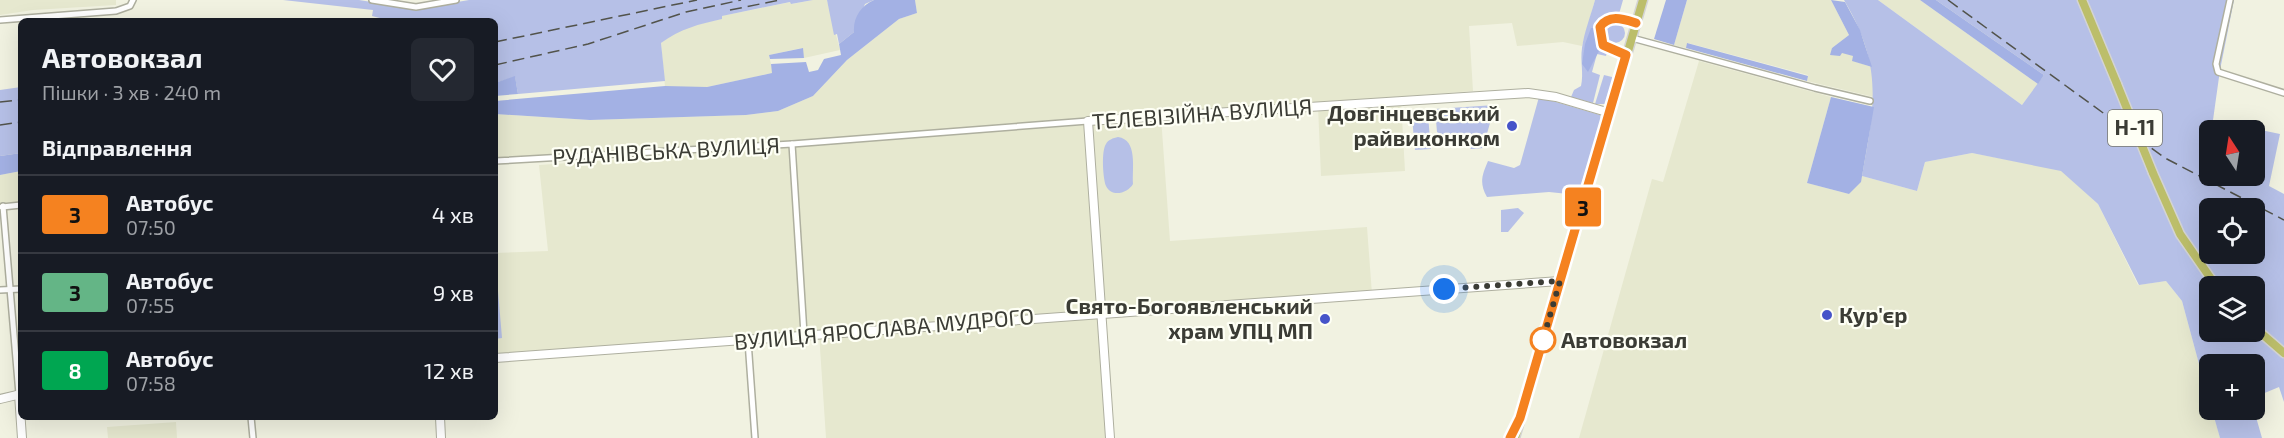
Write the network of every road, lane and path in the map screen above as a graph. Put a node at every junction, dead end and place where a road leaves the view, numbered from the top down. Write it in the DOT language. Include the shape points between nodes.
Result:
graph roads {
  1 [pos="132,0"];
  2 [pos="372,0"];
  3 [pos="456,0"];
  4 [pos="1643,0"];
  5 [pos="2082,0"];
  6 [pos="2230,0"];
  7 [pos="26,18"];
  8 [pos="18,19"];
  9 [pos="0,20"];
  10 [pos="1636,23"];
  11 [pos="1632,38"];
  12 [pos="1626,55"];
  13 [pos="2284,93"];
  14 [pos="1870,100"];
  15 [pos="1610,113"];
  16 [pos="1088,121"];
  17 [pos="792,144"];
  18 [pos="498,161"];
  19 [pos="18,205"];
  20 [pos="2,207"];
  21 [pos="2209,276"];
  22 [pos="1560,281"];
  23 [pos="18,289"];
  24 [pos="0,290"];
  25 [pos="10,290"];
  26 [pos="1100,312"];
  27 [pos="804,334"];
  28 [pos="2265,337"];
  29 [pos="748,341"];
  30 [pos="2284,353"];
  31 [pos="498,358"];
  32 [pos="18,373"];
  33 [pos="18,394"];
  34 [pos="0,399"];
  35 [pos="21,420"];
  36 [pos="251,420"];
  37 [pos="440,420"];
  38 [pos="1517,427"];
  39 [pos="22,438"];
  40 [pos="253,438"];
  41 [pos="441,438"];
  42 [pos="755,438"];
  43 [pos="1110,438"];
  44 [pos="1510,438"];
  45 [pos="1515,438"];
  1 -- 7 [label="street" via="130,6 116,11"];
  2 -- 3 [label="street" via="416,7"];
  4 -- 10 [label="main road"];
  5 -- 21 [label="main road, Н-11, bridge" via="2180,234"];
  6 -- 13 [label="street" via="2216,64 2218,72"];
  8 -- 9 [label="street"];
  10 -- 11 [label="main road"];
  10 -- 12 [label="street" via="1615,18 1600,27 1603,45"];
  11 -- 12 [label="main road"];
  11 -- 14 [label="street"];
  12 -- 15 [label="main road"];
  15 -- 16 [label="street, ТЕЛЕВІЗІЙНА ВУЛИЦЯ" via="1528,93"];
  15 -- 22 [label="main road"];
  16 -- 17 [label="street, ТЕЛЕВІЗІЙНА ВУЛИЦЯ"];
  16 -- 26 [label="street"];
  17 -- 18 [label="street, РУДАНІВСЬКА ВУЛИЦЯ"];
  17 -- 27 [label="street, РУДАНІВСЬКА ВУЛИЦЯ"];
  19 -- 20 [label="street"];
  20 -- 25 [label="street"];
  22 -- 26 [label="street, ВУЛИЦЯ ЯРОСЛАВА МУДРОГО"];
  22 -- 38 [label="main road"];
  23 -- 25 [label="street"];
  24 -- 25 [label="street"];
  25 -- 32 [label="street"];
  26 -- 27 [label="street, ВУЛИЦЯ ЯРОСЛАВА МУДРОГО"];
  26 -- 43 [label="street"];
  27 -- 29 [label="street, ВУЛИЦЯ ЯРОСЛАВА МУДРОГО"];
  28 -- 30 [label="main road"];
  29 -- 31 [label="street, ВУЛИЦЯ ЯРОСЛАВА МУДРОГО"];
  29 -- 42 [label="street"];
  33 -- 34 [label="street"];
  35 -- 39 [label="street"];
  36 -- 40 [label="street"];
  37 -- 41 [label="street"];
  38 -- 44 [label="main road"];
  38 -- 45 [label="main road"];
}
